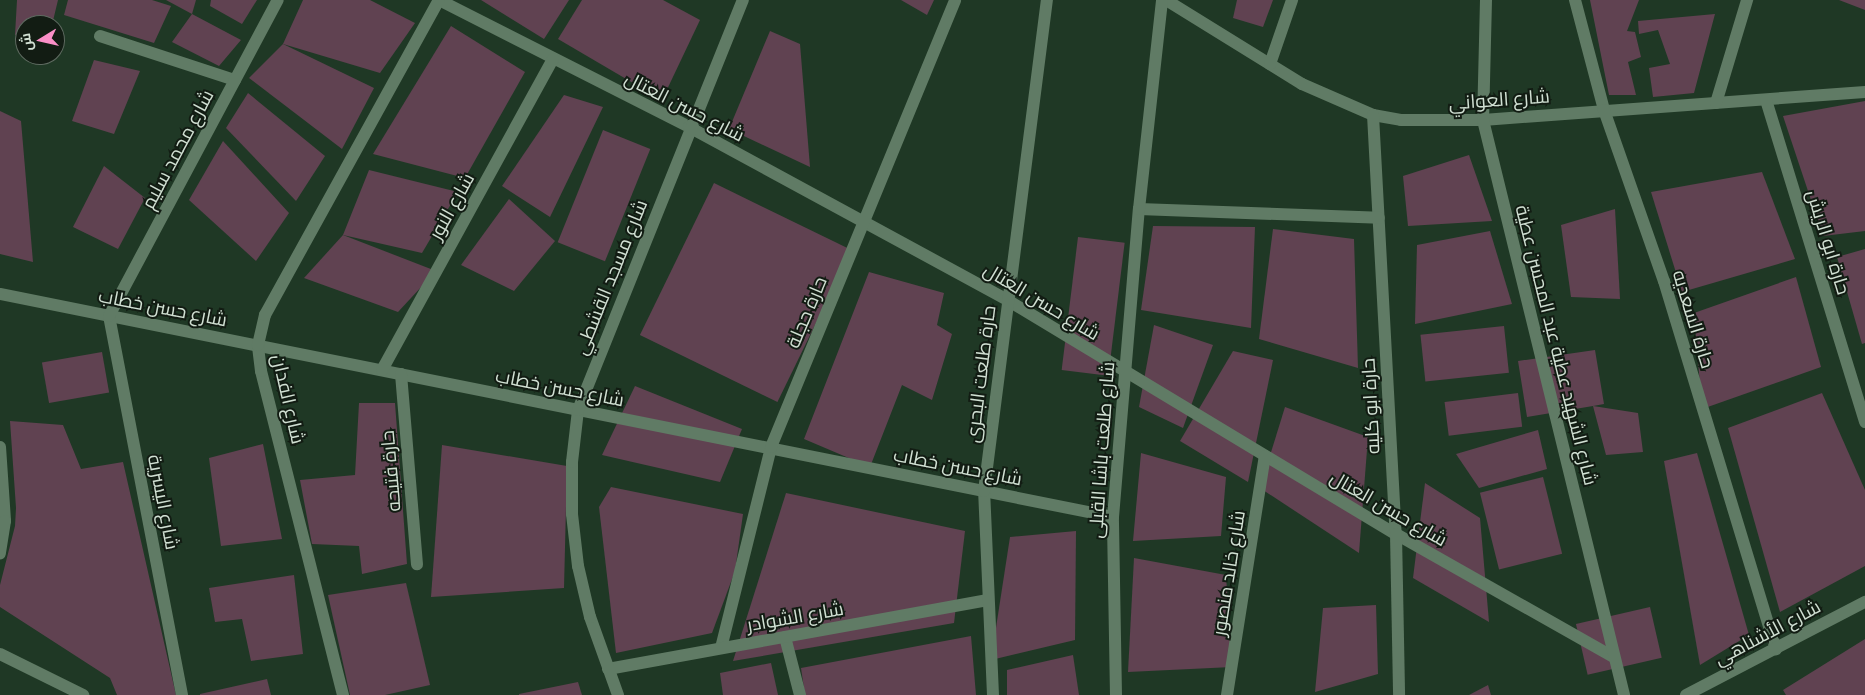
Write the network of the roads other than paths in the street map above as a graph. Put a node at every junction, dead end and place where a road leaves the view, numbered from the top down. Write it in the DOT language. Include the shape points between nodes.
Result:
graph roads {
  1 [pos="278,0"];
  2 [pos="439,0"];
  3 [pos="743,0"];
  4 [pos="955,0"];
  5 [pos="1047,0"];
  6 [pos="1164,0"];
  7 [pos="1292,0"];
  8 [pos="1486,0"];
  9 [pos="1574,0"];
  10 [pos="1747,0"];
  11 [pos="100,36"];
  12 [pos="553,59"];
  13 [pos="1270,64"];
  14 [pos="235,80"];
  15 [pos="1865,92"];
  16 [pos="1766,100"];
  17 [pos="1716,102"];
  18 [pos="1604,110"];
  19 [pos="1373,115"];
  20 [pos="1483,120"];
  21 [pos="689,127"];
  22 [pos="1139,209"];
  23 [pos="1379,218"];
  24 [pos="863,222"];
  25 [pos="0,294"];
  26 [pos="1009,301"];
  27 [pos="109,316"];
  28 [pos="258,345"];
  29 [pos="382,370"];
  30 [pos="1125,373"];
  31 [pos="400,374"];
  32 [pos="578,410"];
  33 [pos="1865,422"];
  34 [pos="0,447"];
  35 [pos="771,447"];
  36 [pos="1265,456"];
  37 [pos="984,491"];
  38 [pos="1114,517"];
  39 [pos="1396,534"];
  40 [pos="0,554"];
  41 [pos="417,564"];
  42 [pos="988,600"];
  43 [pos="1865,602"];
  44 [pos="785,636"];
  45 [pos="721,648"];
  46 [pos="1776,649"];
  47 [pos="0,654"];
  48 [pos="1612,656"];
  49 [pos="608,669"];
  50 [pos="82,695"];
  51 [pos="182,695"];
  52 [pos="343,695"];
  53 [pos="618,695"];
  54 [pos="800,695"];
  55 [pos="993,695"];
  56 [pos="1116,695"];
  57 [pos="1227,695"];
  58 [pos="1400,695"];
  59 [pos="1624,695"];
  60 [pos="1686,695"];
  1 -- 14 [label="street, شارع محمد سليم"];
  2 -- 12 [label="street, شارع حسن العتال"];
  2 -- 28 [label="street, شارع الفدان" via="265,314"];
  3 -- 21 [label="street, شارع مسجد القشطي"];
  4 -- 24 [label="street, حارة حجلة"];
  5 -- 26 [label="street, حارة طلعت البحرى"];
  6 -- 13 [label="street, شارع العواني"];
  6 -- 22 [label="street, شارع طلعت باشا القبلى"];
  7 -- 13 [label="street"];
  8 -- 20 [label="street, شارع الشهيد عطية عبد المحسن عطية"];
  9 -- 18 [label="street, حارة السعديه"];
  10 -- 17 [label="street"];
  11 -- 14 [label="street"];
  12 -- 21 [label="street, شارع حسن العتال"];
  12 -- 29 [label="street, شارع النور"];
  13 -- 19 [label="street, شارع العواني" via="1337,102"];
  14 -- 27 [label="street, شارع محمد سليم"];
  15 -- 16 [label="street, شارع العواني"];
  16 -- 17 [label="street, شارع العواني"];
  16 -- 33 [label="street, حارة ابو الريش"];
  17 -- 18 [label="street, شارع العواني"];
  18 -- 20 [label="street, شارع العواني"];
  18 -- 46 [label="street, حارة السعديه" via="1664,281"];
  19 -- 20 [label="street, شارع العواني" via="1401,120"];
  19 -- 23 [label="street, حارة ابو كليه"];
  20 -- 48 [label="street, شارع الشهيد عطية عبد المحسن عطية"];
  21 -- 24 [label="street, شارع حسن العتال"];
  21 -- 32 [label="street, شارع مسجد القشطي"];
  22 -- 23 [label="street"];
  22 -- 30 [label="street, شارع طلعت باشا القبلى"];
  23 -- 39 [label="street, حارة ابو كليه"];
  24 -- 26 [label="street, شارع حسن العتال"];
  24 -- 35 [label="street, حارة حجلة"];
  25 -- 27 [label="street, شارع حسن خطاب"];
  26 -- 30 [label="street, شارع حسن العتال"];
  26 -- 37 [label="street, حارة طلعت البحرى"];
  27 -- 28 [label="street, شارع حسن خطاب"];
  27 -- 51 [label="street, شارع اليسرية"];
  28 -- 29 [label="street, شارع حسن خطاب"];
  28 -- 52 [label="street, شارع الفدان" via="261,372"];
  29 -- 31 [label="street, شارع حسن خطاب"];
  30 -- 36 [label="street, شارع حسن العتال"];
  30 -- 38 [label="street, شارع طلعت باشا القبلى"];
  31 -- 32 [label="street, شارع حسن خطاب"];
  31 -- 41 [label="street, حارة فتيحه"];
  32 -- 35 [label="street, شارع حسن خطاب"];
  32 -- 49 [label="street, شارع مسجد القشطي" via="572,462 574,532 590,617"];
  34 -- 40 [label="street" via="5,520"];
  35 -- 37 [label="street, شارع حسن خطاب"];
  35 -- 45 [label="street, حارة حجلة"];
  36 -- 39 [label="street, شارع حسن العتال"];
  36 -- 57 [label="street, شارع خالد منصور"];
  37 -- 38 [label="street, شارع حسن خطاب"];
  37 -- 42 [label="street, حارة طلعت البحرى"];
  38 -- 56 [label="street, شارع طلعت باشا القبلى"];
  39 -- 48 [label="street, شارع حسن العتال"];
  39 -- 58 [label="street, حارة ابو كليه"];
  42 -- 44 [label="street, شارع الشوادر"];
  42 -- 55 [label="street, حارة طلعت البحرى"];
  43 -- 46 [label="street, شارع الأشناهي"];
  44 -- 45 [label="street, شارع الشوادر"];
  44 -- 54 [label="street"];
  45 -- 49 [label="street, شارع الشوادر"];
  46 -- 60 [label="street, شارع الأشناهي"];
  47 -- 50 [label="street"];
  48 -- 59 [label="street, شارع الشهيد عطية عبد المحسن عطية"];
  49 -- 53 [label="street, شارع مسجد القشطي"];
}
